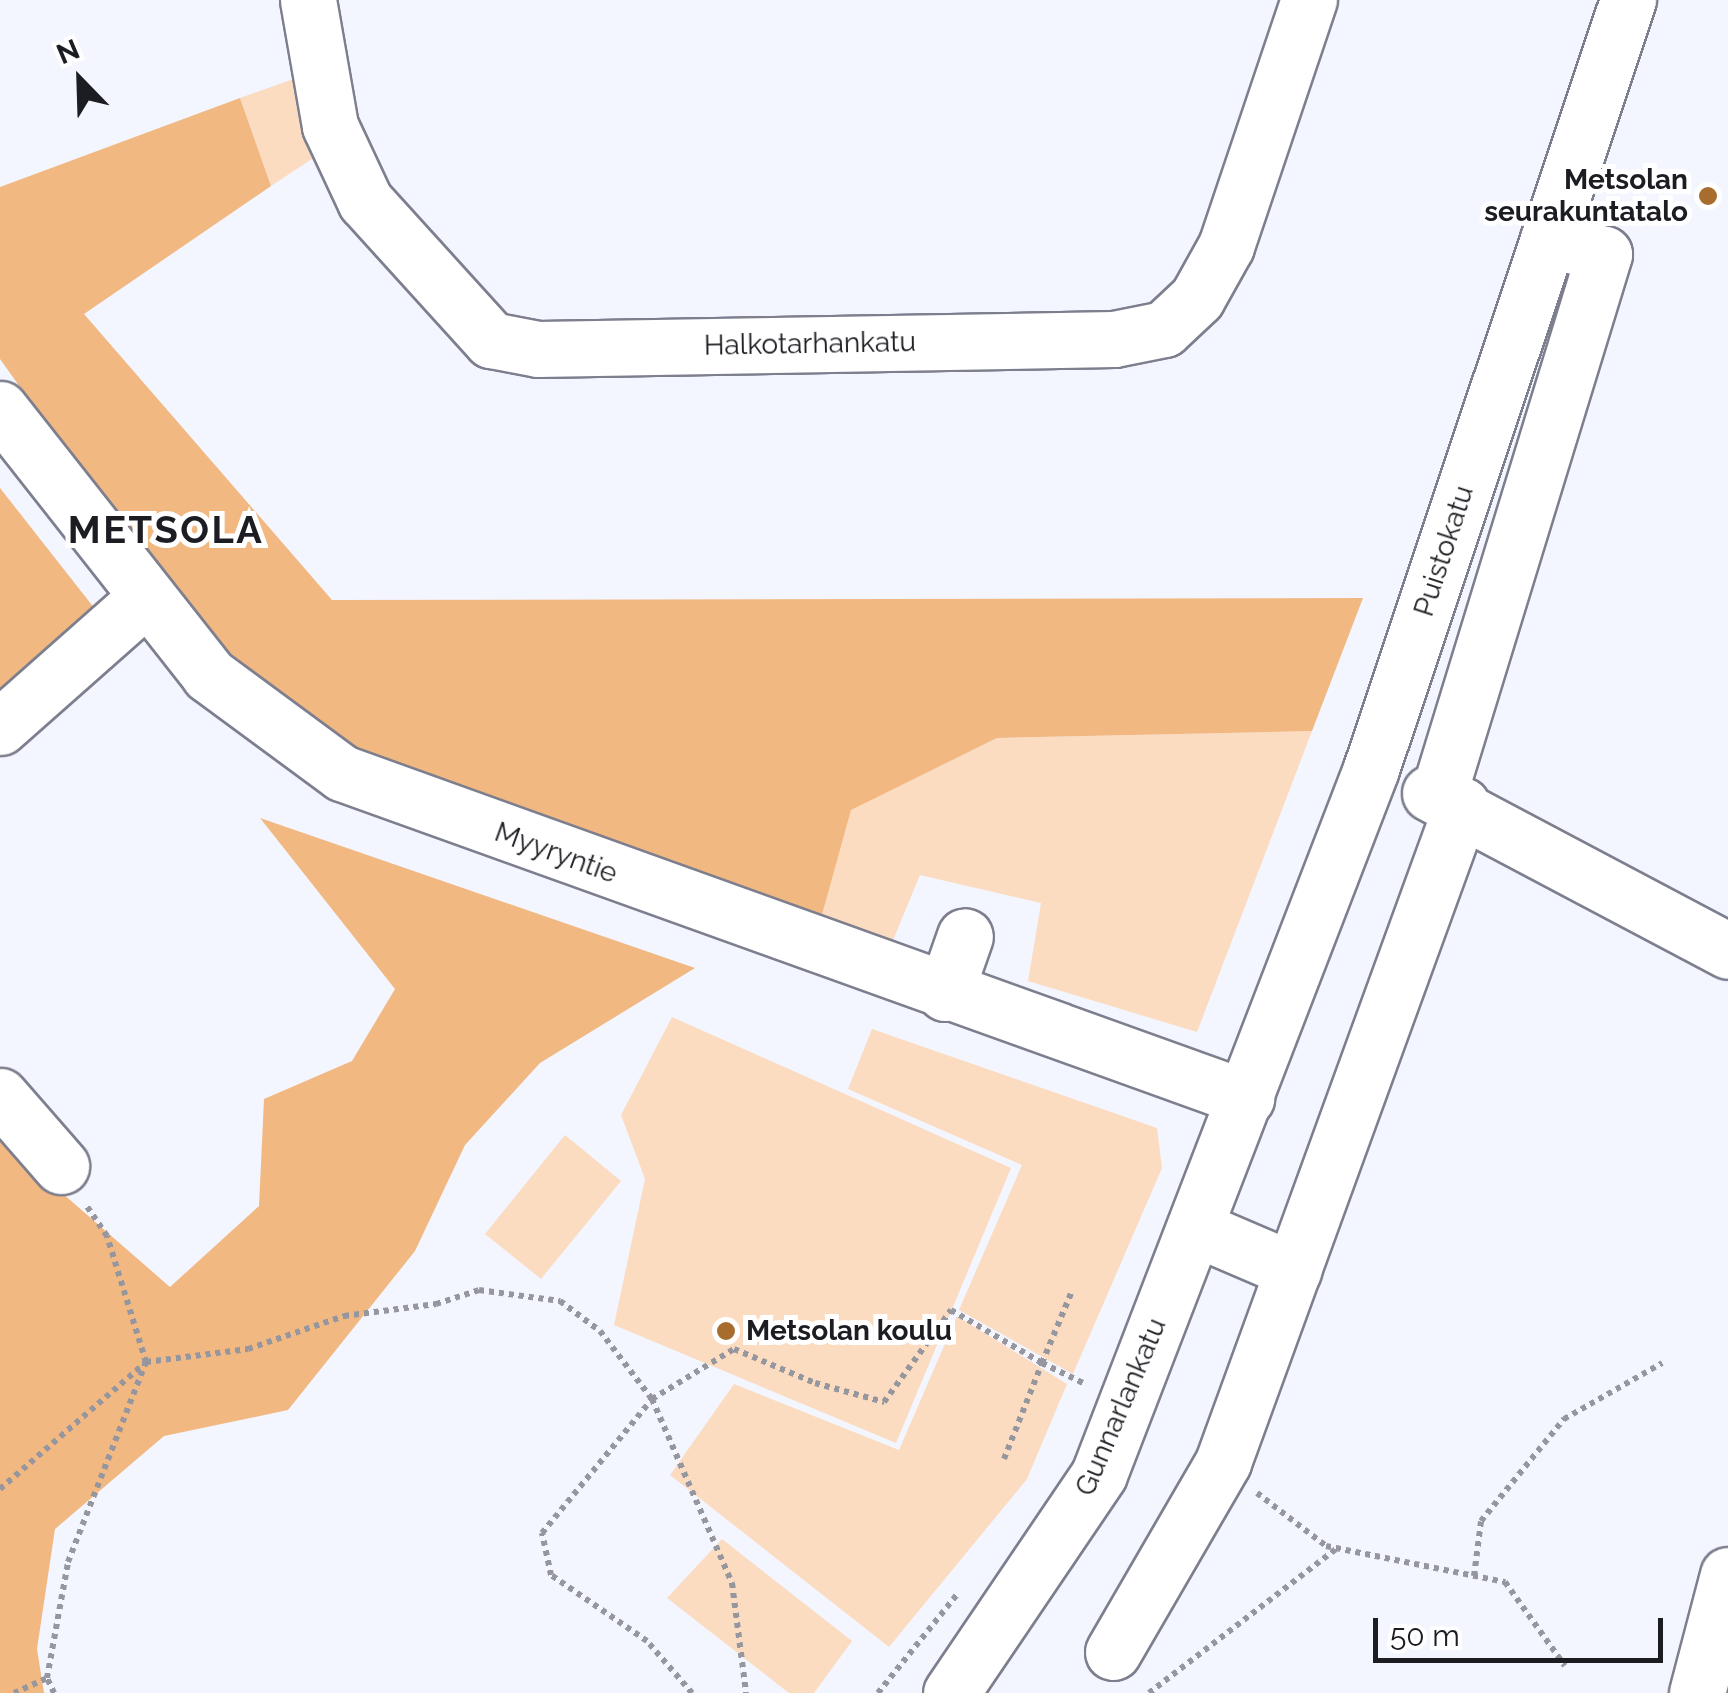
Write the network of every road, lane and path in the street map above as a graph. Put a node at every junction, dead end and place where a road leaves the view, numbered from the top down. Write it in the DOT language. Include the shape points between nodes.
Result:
graph roads {
  1 [pos="308,0"];
  2 [pos="1309,0"];
  3 [pos="1628,0"];
  4 [pos="1548,239"];
  5 [pos="0,409"];
  6 [pos="146,597"];
  7 [pos="0,727"];
  8 [pos="1372,770"];
  9 [pos="1450,800"];
  10 [pos="965,936"];
  11 [pos="1728,951"];
  12 [pos="945,993"];
  13 [pos="1246,1098"];
  14 [pos="5,1111"];
  15 [pos="62,1166"];
  16 [pos="1195,1228"];
  17 [pos="1293,1270"];
  18 [pos="1072,1291"];
  19 [pos="146,1362"];
  20 [pos="1042,1363"];
  21 [pos="1662,1364"];
  22 [pos="1092,1366"];
  23 [pos="1085,1384"];
  24 [pos="652,1399"];
  25 [pos="1078,1401"];
  26 [pos="1004,1458"];
  27 [pos="1223,1462"];
  28 [pos="0,1489"];
  29 [pos="1337,1548"];
  30 [pos="972,1575"];
  31 [pos="1728,1575"];
  32 [pos="1474,1576"];
  33 [pos="1113,1652"];
  34 [pos="1565,1666"];
  35 [pos="48,1678"];
  36 [pos="14,1693"];
  37 [pos="54,1693"];
  38 [pos="692,1693"];
  39 [pos="746,1693"];
  40 [pos="878,1693"];
  41 [pos="951,1693"];
  42 [pos="1149,1693"];
  43 [pos="1696,1693"];
  1 -- 2 [label="street, Halkotarhankatu" via="330,126 365,201 491,340 538,349 1114,338 1164,329 1196,298 1226,246"];
  3 -- 4 [label="street, Puistokatu"];
  4 -- 8 [label="street, Puistokatu"];
  4 -- 9 [label="street" via="1604,254"];
  5 -- 6 [label="street, Myyryntie"];
  6 -- 7 [label="street"];
  6 -- 12 [label="street, Myyryntie" via="209,674 342,773"];
  8 -- 9 [label="street"];
  8 -- 13 [label="street, Puistokatu"];
  9 -- 11 [label="street"];
  9 -- 17 [label="street"];
  10 -- 12 [label="street"];
  12 -- 13 [label="street, Myyryntie"];
  13 -- 16 [label="street, Gunnarlankatu"];
  14 -- 15 [label="street"];
  15 -- 19 [label="path" via="107,1236"];
  16 -- 17 [label="street"];
  16 -- 41 [label="street, Gunnarlankatu" via="1098,1474"];
  17 -- 27 [label="street"];
  18 -- 20 [label="path"];
  19 -- 24 [label="path" via="248,1349 344,1316 436,1304 479,1290 560,1300 600,1330"];
  19 -- 28 [label="path"];
  19 -- 35 [label="path" via="68,1562"];
  20 -- 23 [label="path"];
  20 -- 24 [label="path" via="951,1310 884,1402 815,1383 734,1349"];
  20 -- 26 [label="path"];
  21 -- 32 [label="path" via="1564,1420 1481,1521"];
  22 -- 23 [label="path"];
  23 -- 25 [label="path"];
  24 -- 38 [label="path" via="542,1533 550,1575 646,1641"];
  24 -- 39 [label="path" via="732,1583"];
  27 -- 29 [label="path" via="1290,1525"];
  27 -- 33 [label="street"];
  29 -- 32 [label="path"];
  29 -- 42 [label="path"];
  30 -- 40 [label="path"];
  31 -- 43 [label="street"];
  32 -- 34 [label="path" via="1505,1582"];
  35 -- 36 [label="path"];
  35 -- 37 [label="path"];
}
